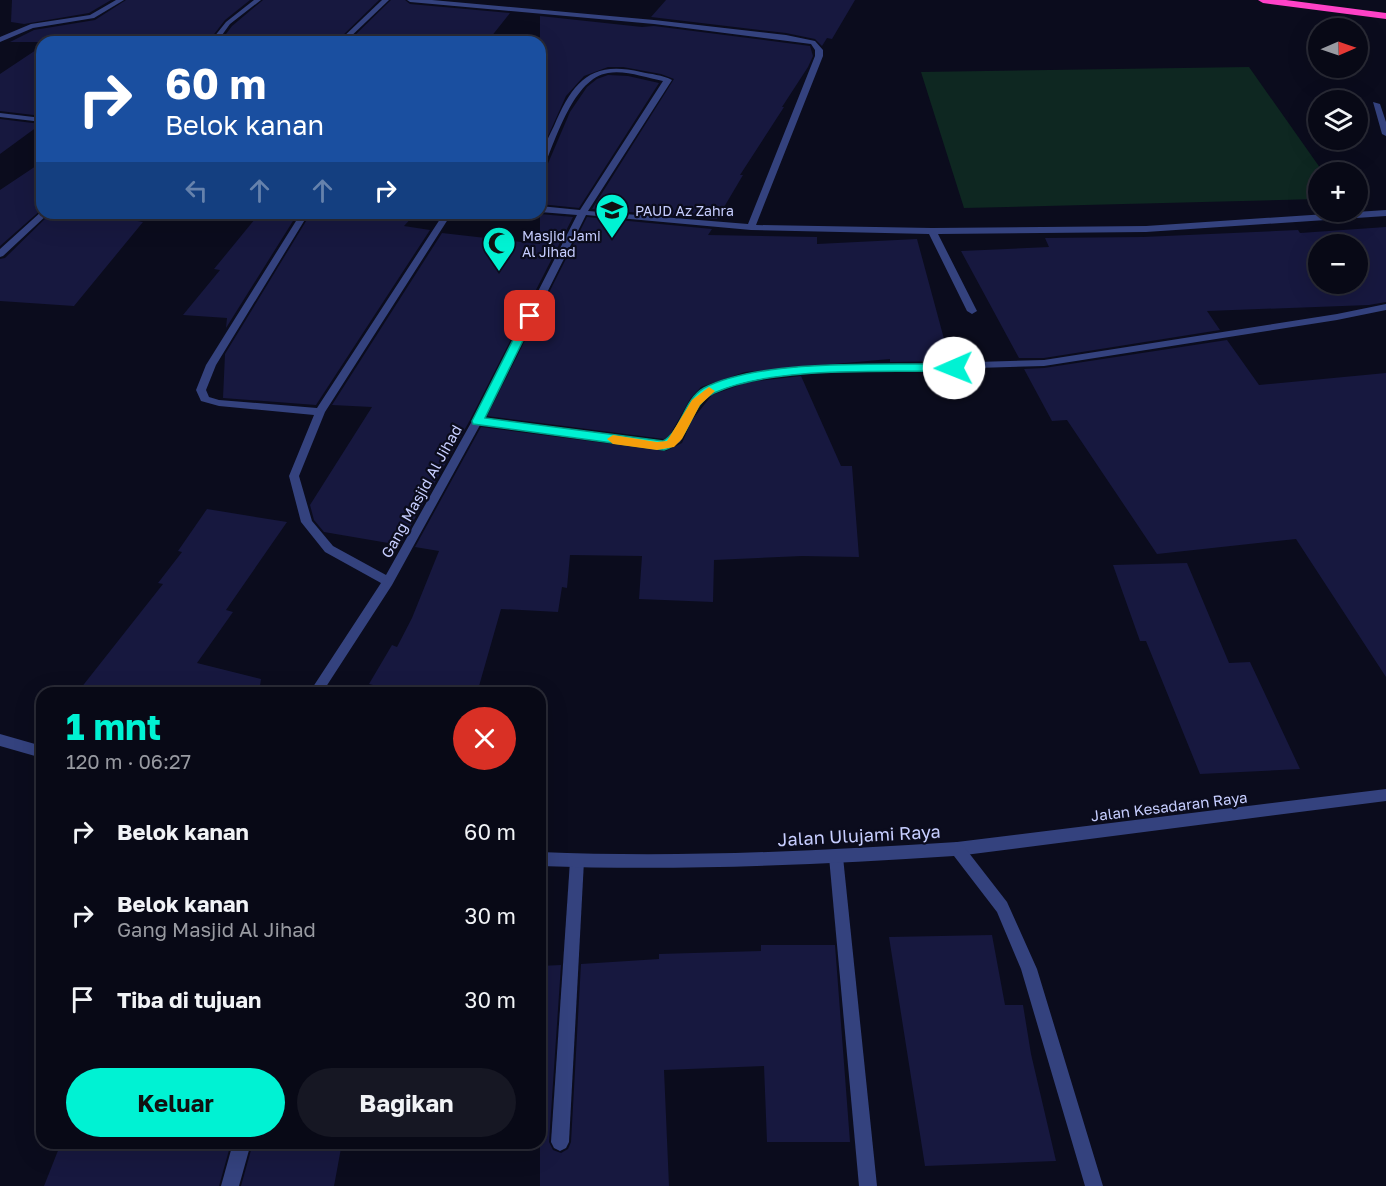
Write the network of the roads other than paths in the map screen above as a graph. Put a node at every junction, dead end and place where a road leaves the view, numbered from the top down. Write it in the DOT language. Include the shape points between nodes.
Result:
graph roads {
  1 [pos="121,0"];
  2 [pos="258,0"];
  3 [pos="386,0"];
  4 [pos="410,0"];
  5 [pos="530,0"];
  6 [pos="1263,0"];
  7 [pos="1348,0"];
  8 [pos="1357,1"];
  9 [pos="522,10"];
  10 [pos="1386,16"];
  11 [pos="218,36"];
  12 [pos="347,36"];
  13 [pos="0,40"];
  14 [pos="1376,104"];
  15 [pos="0,115"];
  16 [pos="36,119"];
  17 [pos="1386,134"];
  18 [pos="546,154"];
  19 [pos="546,209"];
  20 [pos="583,212"];
  21 [pos="1386,213"];
  22 [pos="38,219"];
  23 [pos="301,219"];
  24 [pos="445,219"];
  25 [pos="751,226"];
  26 [pos="932,231"];
  27 [pos="0,254"];
  28 [pos="1386,307"];
  29 [pos="972,311"];
  30 [pos="320,412"];
  31 [pos="477,421"];
  32 [pos="388,582"];
  33 [pos="319,687"];
  34 [pos="0,740"];
  35 [pos="36,750"];
  36 [pos="1386,795"];
  37 [pos="957,849"];
  38 [pos="836,857"];
  39 [pos="546,859"];
  40 [pos="577,861"];
  41 [pos="560,1142"];
  42 [pos="240,1149"];
  43 [pos="230,1186"];
  44 [pos="868,1186"];
  45 [pos="1094,1186"];
  1 -- 13 [label="street" via="85,20 31,26"];
  2 -- 11 [label="street"];
  3 -- 12 [label="street"];
  4 -- 9 [label="street"];
  5 -- 9 [label="street"];
  6 -- 10 [label="highway"];
  7 -- 8 [label="highway"];
  9 -- 25 [label="street" via="804,39 817,46 819,56"];
  14 -- 17 [label="street"];
  15 -- 16 [label="street"];
  18 -- 20 [label="street, Gang Masjid Al Jihad" via="575,91 590,76 618,70 668,80"];
  19 -- 20 [label="street"];
  20 -- 25 [label="street"];
  20 -- 31 [label="street, Gang Masjid Al Jihad"];
  21 -- 26 [label="street" via="1146,229"];
  22 -- 27 [label="street"];
  23 -- 30 [label="street" via="211,365 201,390 205,399 219,404"];
  24 -- 30 [label="street"];
  25 -- 26 [label="street"];
  26 -- 29 [label="street"];
  28 -- 31 [label="street" via="1044,363 810,370 746,378 707,392 696,402 676,439 664,446"];
  30 -- 32 [label="street" via="294,476 307,522 329,549"];
  31 -- 32 [label="street, Gang Masjid Al Jihad"];
  32 -- 33 [label="street, Gang Masjid Al Jihad"];
  34 -- 35 [label="street"];
  36 -- 37 [label="street, Jalan Kesadaran Raya"];
  37 -- 38 [label="street, Jalan Ulujami Raya"];
  37 -- 45 [label="street, Jalan Ulujami Raya" via="1002,907 1029,969"];
  38 -- 40 [label="street, Jalan Ulujami Raya"];
  38 -- 44 [label="street"];
  39 -- 40 [label="street, Jalan Ulujami Raya"];
  40 -- 41 [label="street"];
  42 -- 43 [label="street"];
}
